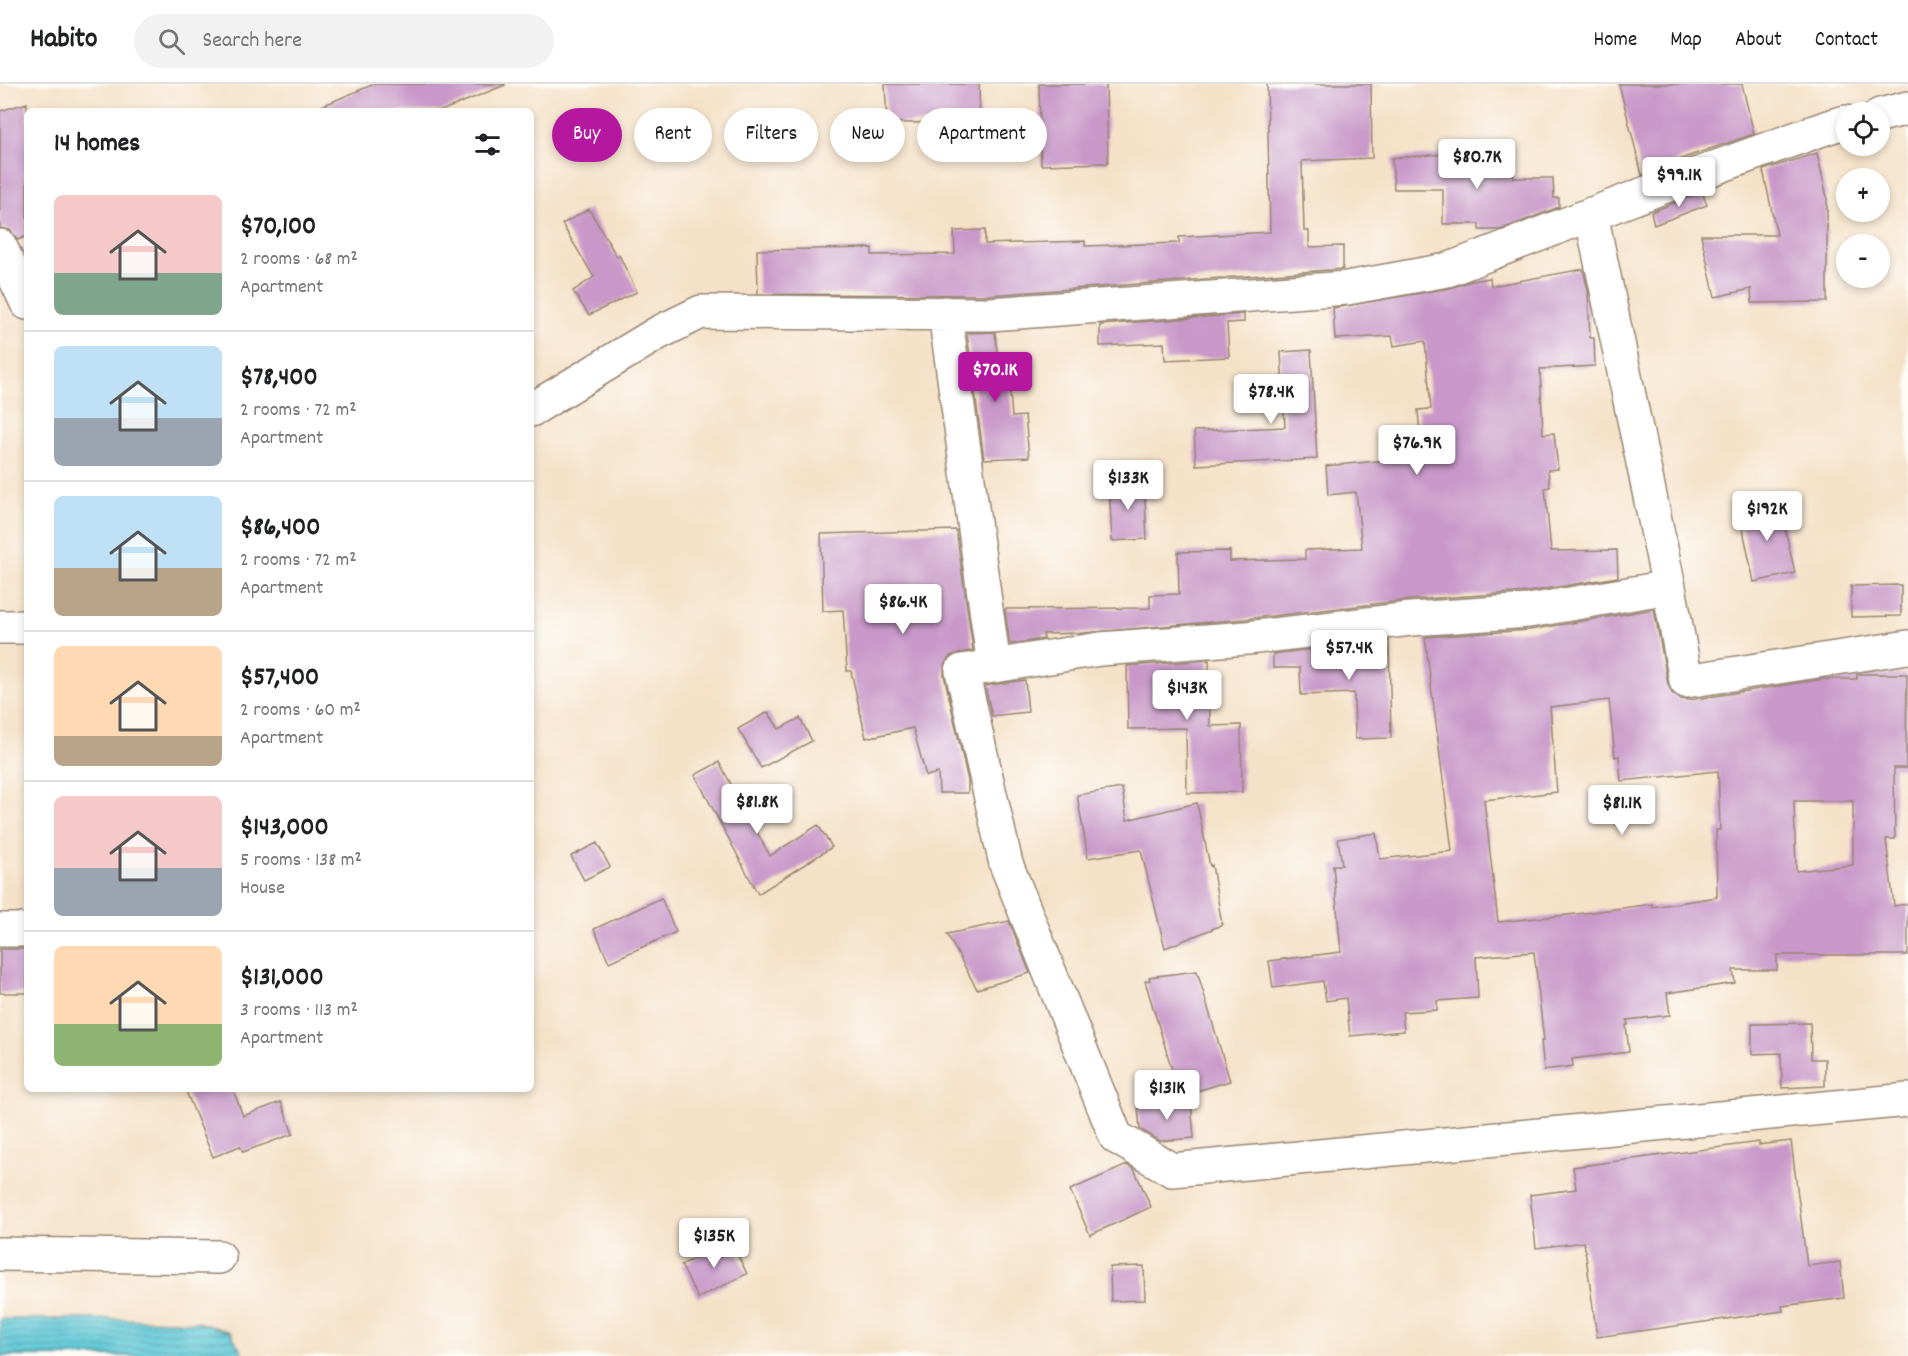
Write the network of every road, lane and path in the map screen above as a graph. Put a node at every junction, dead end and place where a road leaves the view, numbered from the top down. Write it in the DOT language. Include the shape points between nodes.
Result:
graph roads {
  1 [pos="1908,108"];
  2 [pos="1890,112"];
  3 [pos="1836,125"];
  4 [pos="1591,214"];
  5 [pos="0,246"];
  6 [pos="24,297"];
  7 [pos="945,314"];
  8 [pos="534,408"];
  9 [pos="1669,587"];
  10 [pos="0,627"];
  11 [pos="24,627"];
  12 [pos="1908,647"];
  13 [pos="994,666"];
  14 [pos="0,930"];
  15 [pos="24,930"];
  16 [pos="1908,1100"];
  17 [pos="0,1254"];
  18 [pos="219,1257"];
  1 -- 2 [label="street"];
  3 -- 4 [label="street"];
  4 -- 7 [label="street" via="1447,270 1347,288"];
  4 -- 9 [label="street"];
  5 -- 6 [label="street"];
  7 -- 8 [label="street" via="700,312"];
  7 -- 13 [label="street"];
  9 -- 12 [label="street" via="1686,681"];
  9 -- 13 [label="street" via="1528,611 1100,649"];
  10 -- 11 [label="street"];
  13 -- 16 [label="street" via="962,672 1006,864 1116,1137 1172,1170"];
  14 -- 15 [label="street"];
  17 -- 18 [label="street"];
}
